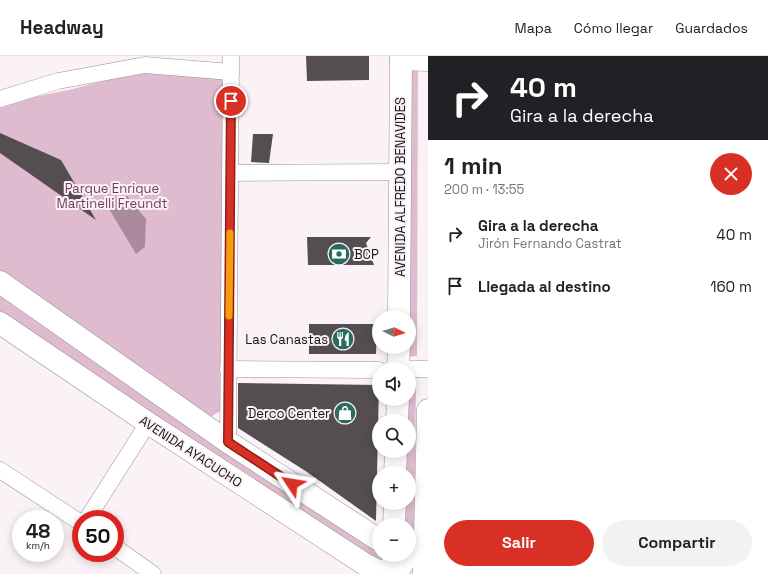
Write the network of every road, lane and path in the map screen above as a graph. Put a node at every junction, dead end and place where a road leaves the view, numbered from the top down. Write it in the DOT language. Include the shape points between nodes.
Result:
graph roads {
  1 [pos="231,56"];
  2 [pos="401,58"];
  3 [pos="145,60"];
  4 [pos="428,60"];
  5 [pos="231,72"];
  6 [pos="0,99"];
  7 [pos="401,172"];
  8 [pos="231,173"];
  9 [pos="0,282"];
  10 [pos="399,310"];
  11 [pos="0,323"];
  12 [pos="228,369"];
  13 [pos="416,369"];
  14 [pos="428,369"];
  15 [pos="372,370"];
  16 [pos="428,410"];
  17 [pos="148,423"];
  18 [pos="228,442"];
  19 [pos="0,470"];
  20 [pos="93,510"];
  21 [pos="72,518"];
  22 [pos="372,535"];
  23 [pos="425,538"];
  24 [pos="124,553"];
  25 [pos="399,564"];
  26 [pos="153,574"];
  27 [pos="424,574"];
  1 -- 5 [label="street"];
  2 -- 4 [label="main road"];
  2 -- 7 [label="main road, AVENIDA ALFREDO BENAVIDES"];
  3 -- 5 [label="street"];
  3 -- 6 [label="street" via="58,81"];
  5 -- 8 [label="street"];
  7 -- 8 [label="street"];
  7 -- 10 [label="main road, AVENIDA ALFREDO BENAVIDES"];
  8 -- 12 [label="street"];
  9 -- 18 [label="main road"];
  11 -- 17 [label="main road, AVENIDA AYACUCHO"];
  12 -- 15 [label="street"];
  12 -- 18 [label="street"];
  13 -- 14 [label="street"];
  16 -- 23 [label="main road"];
  17 -- 20 [label="street"];
  17 -- 25 [label="main road, AVENIDA AYACUCHO" via="366,565"];
  18 -- 22 [label="main road"];
  19 -- 21 [label="street"];
  23 -- 25 [label="main road, AVENIDA AYACUCHO"];
  23 -- 27 [label="main road"];
  24 -- 26 [label="street"];
}
